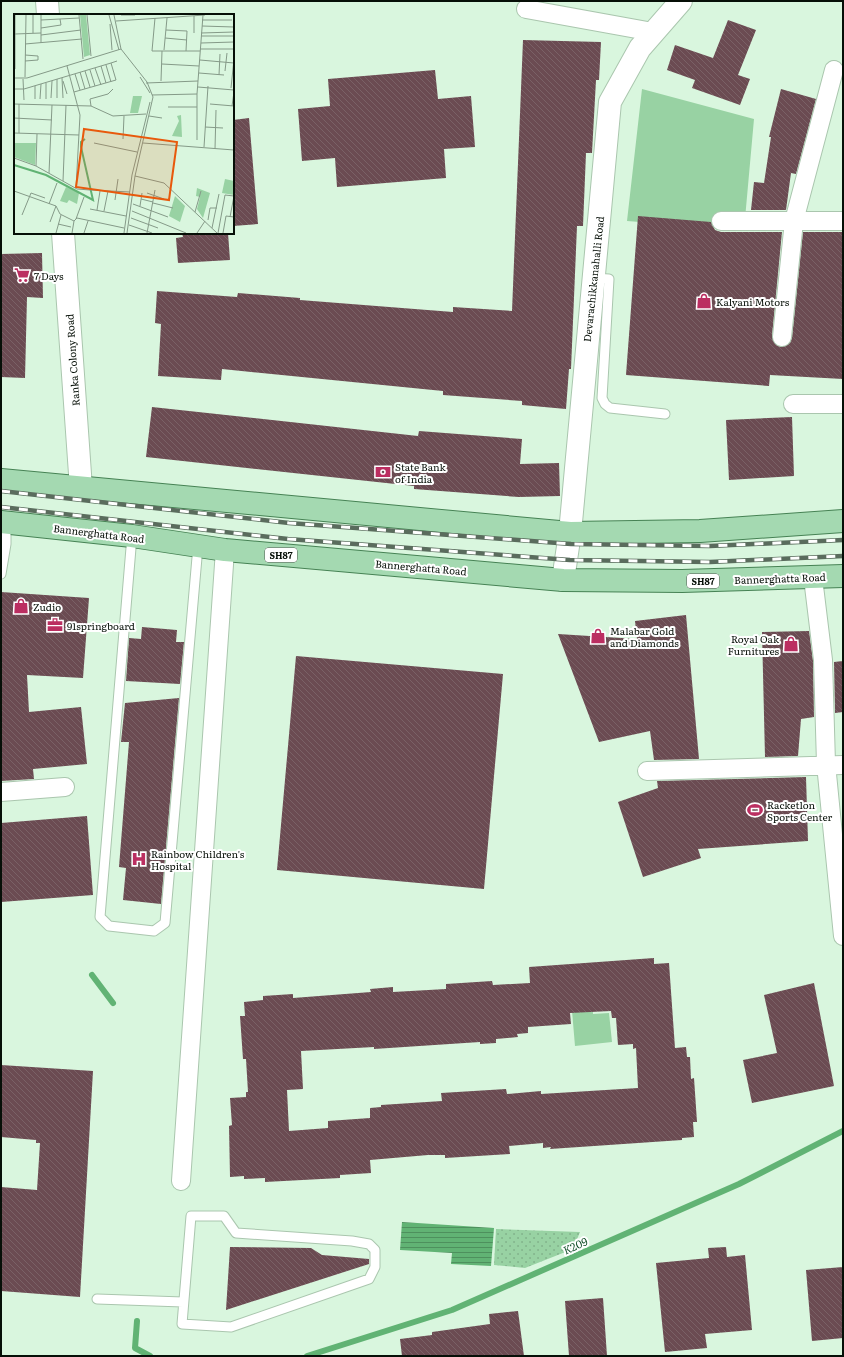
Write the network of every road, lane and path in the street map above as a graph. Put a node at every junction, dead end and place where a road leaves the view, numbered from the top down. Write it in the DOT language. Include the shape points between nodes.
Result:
graph roads {
  1 [pos="47,1"];
  2 [pos="681,1"];
  3 [pos="526,9"];
  4 [pos="48,14"];
  5 [pos="653,32"];
  6 [pos="834,70"];
  7 [pos="721,220"];
  8 [pos="794,221"];
  9 [pos="843,221"];
  10 [pos="63,234"];
  11 [pos="593,278"];
  12 [pos="782,337"];
  13 [pos="793,404"];
  14 [pos="843,404"];
  15 [pos="665,414"];
  16 [pos="1,480"];
  17 [pos="81,488"];
  18 [pos="843,521"];
  19 [pos="4,522"];
  20 [pos="570,533"];
  21 [pos="132,536"];
  22 [pos="198,546"];
  23 [pos="225,550"];
  24 [pos="1,574"];
  25 [pos="843,576"];
  26 [pos="813,578"];
  27 [pos="563,580"];
  28 [pos="835,765"];
  29 [pos="647,771"];
  30 [pos="65,787"];
  31 [pos="1,792"];
  32 [pos="841,893"];
  33 [pos="843,936"];
  34 [pos="181,1181"];
  35 [pos="97,1300"];
  36 [pos="183,1302"];
  1 -- 4 [label="street"];
  2 -- 5 [label="street, Devarachikkanahalli Road"];
  3 -- 5 [label="street"];
  5 -- 11 [label="street, Devarachikkanahalli Road" via="640,48 610,102"];
  6 -- 8 [label="street"];
  7 -- 8 [label="street"];
  8 -- 9 [label="street"];
  8 -- 12 [label="street"];
  10 -- 17 [label="street, Ranka Colony Road"];
  11 -- 15 [label="lane" via="609,279 602,398 605,404 610,408"];
  11 -- 20 [label="street, Devarachikkanahalli Road"];
  13 -- 14 [label="street"];
  16 -- 17 [label="main road"];
  17 -- 20 [label="main road"];
  18 -- 20 [label="main road" via="700,531"];
  19 -- 21 [label="main road, Bannerghatta Road / SH87"];
  19 -- 24 [label="lane" via="6,544"];
  20 -- 27 [label="street, Devarachikkanahalli Road"];
  21 -- 22 [label="main road, Bannerghatta Road / SH87"];
  21 -- 22 [label="lane" via="100,917 109,926 154,931 165,923"];
  22 -- 23 [label="main road, Bannerghatta Road / SH87"];
  23 -- 27 [label="main road, Bannerghatta Road / SH87"];
  23 -- 34 [label="street"];
  25 -- 26 [label="main road, Bannerghatta Road / SH87"];
  26 -- 27 [label="main road, Bannerghatta Road / SH87"];
  26 -- 28 [label="street"];
  28 -- 29 [label="street"];
  28 -- 32 [label="street"];
  30 -- 31 [label="street"];
  32 -- 33 [label="street"];
  35 -- 36 [label="lane"];
  36 -- 36 [label="lane" via="191,1216 224,1216 236,1233 352,1241 369,1244 375,1250 375,1267 369,1279 231,1327 182,1324"];
}
